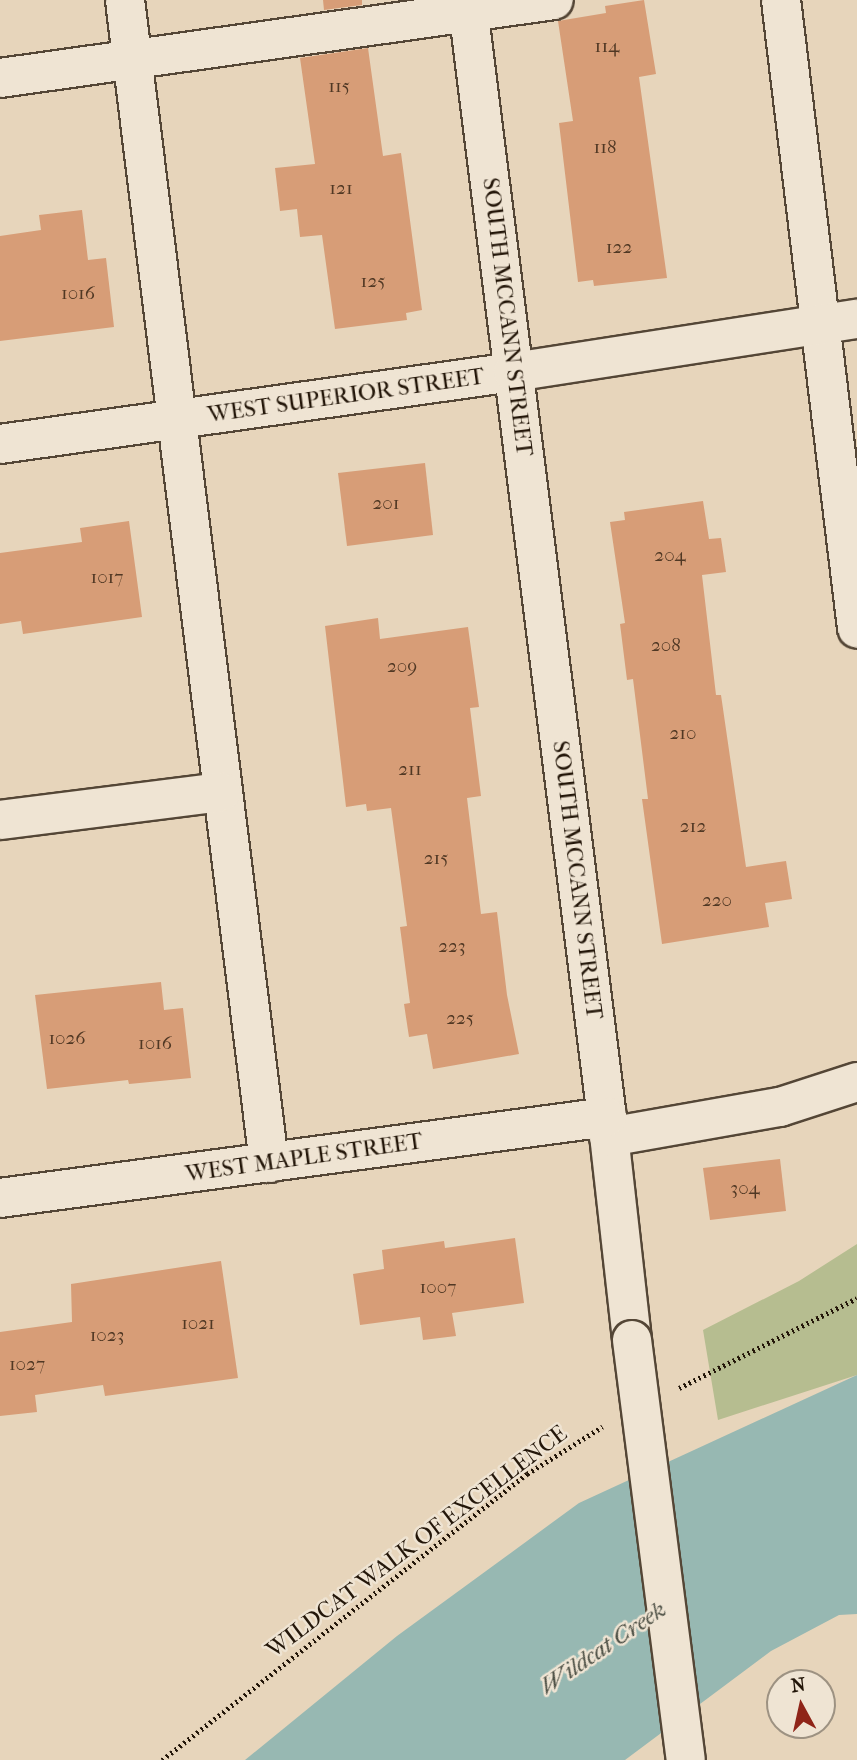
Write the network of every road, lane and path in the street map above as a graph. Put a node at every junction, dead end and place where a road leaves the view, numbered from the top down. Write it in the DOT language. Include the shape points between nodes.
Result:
graph roads {
  1 [pos="125,0"];
  2 [pos="554,0"];
  3 [pos="781,0"];
  4 [pos="468,6"];
  5 [pos="133,58"];
  6 [pos="0,78"];
  7 [pos="857,319"];
  8 [pos="819,325"];
  9 [pos="513,372"];
  10 [pos="176,420"];
  11 [pos="0,444"];
  12 [pos="857,628"];
  13 [pos="221,792"];
  14 [pos="0,820"];
  15 [pos="857,1082"];
  16 [pos="608,1127"];
  17 [pos="269,1163"];
  18 [pos="0,1198"];
  19 [pos="857,1298"];
  20 [pos="673,1391"];
  21 [pos="612,1422"];
  22 [pos="162,1760"];
  23 [pos="686,1760"];
  1 -- 5 [label="street"];
  2 -- 4 [label="street"];
  3 -- 8 [label="street"];
  4 -- 5 [label="street"];
  4 -- 9 [label="street, SOUTH MCCANN STREET"];
  5 -- 6 [label="street"];
  5 -- 10 [label="street"];
  7 -- 8 [label="street, WEST SUPERIOR STREET"];
  8 -- 9 [label="street, WEST SUPERIOR STREET"];
  8 -- 12 [label="street"];
  9 -- 10 [label="street, WEST SUPERIOR STREET"];
  9 -- 16 [label="street, SOUTH MCCANN STREET"];
  10 -- 11 [label="street, WEST SUPERIOR STREET"];
  10 -- 13 [label="street"];
  13 -- 14 [label="street"];
  13 -- 17 [label="street"];
  15 -- 16 [label="street, WEST MAPLE STREET" via="780,1107"];
  16 -- 17 [label="street, WEST MAPLE STREET"];
  16 -- 23 [label="street, SOUTH MCCANN STREET, bridge"];
  17 -- 18 [label="street, WEST MAPLE STREET"];
  19 -- 20 [label="path"];
  21 -- 22 [label="path, WILDCAT WALK OF EXCELLENCE" via="527,1474"];
}
